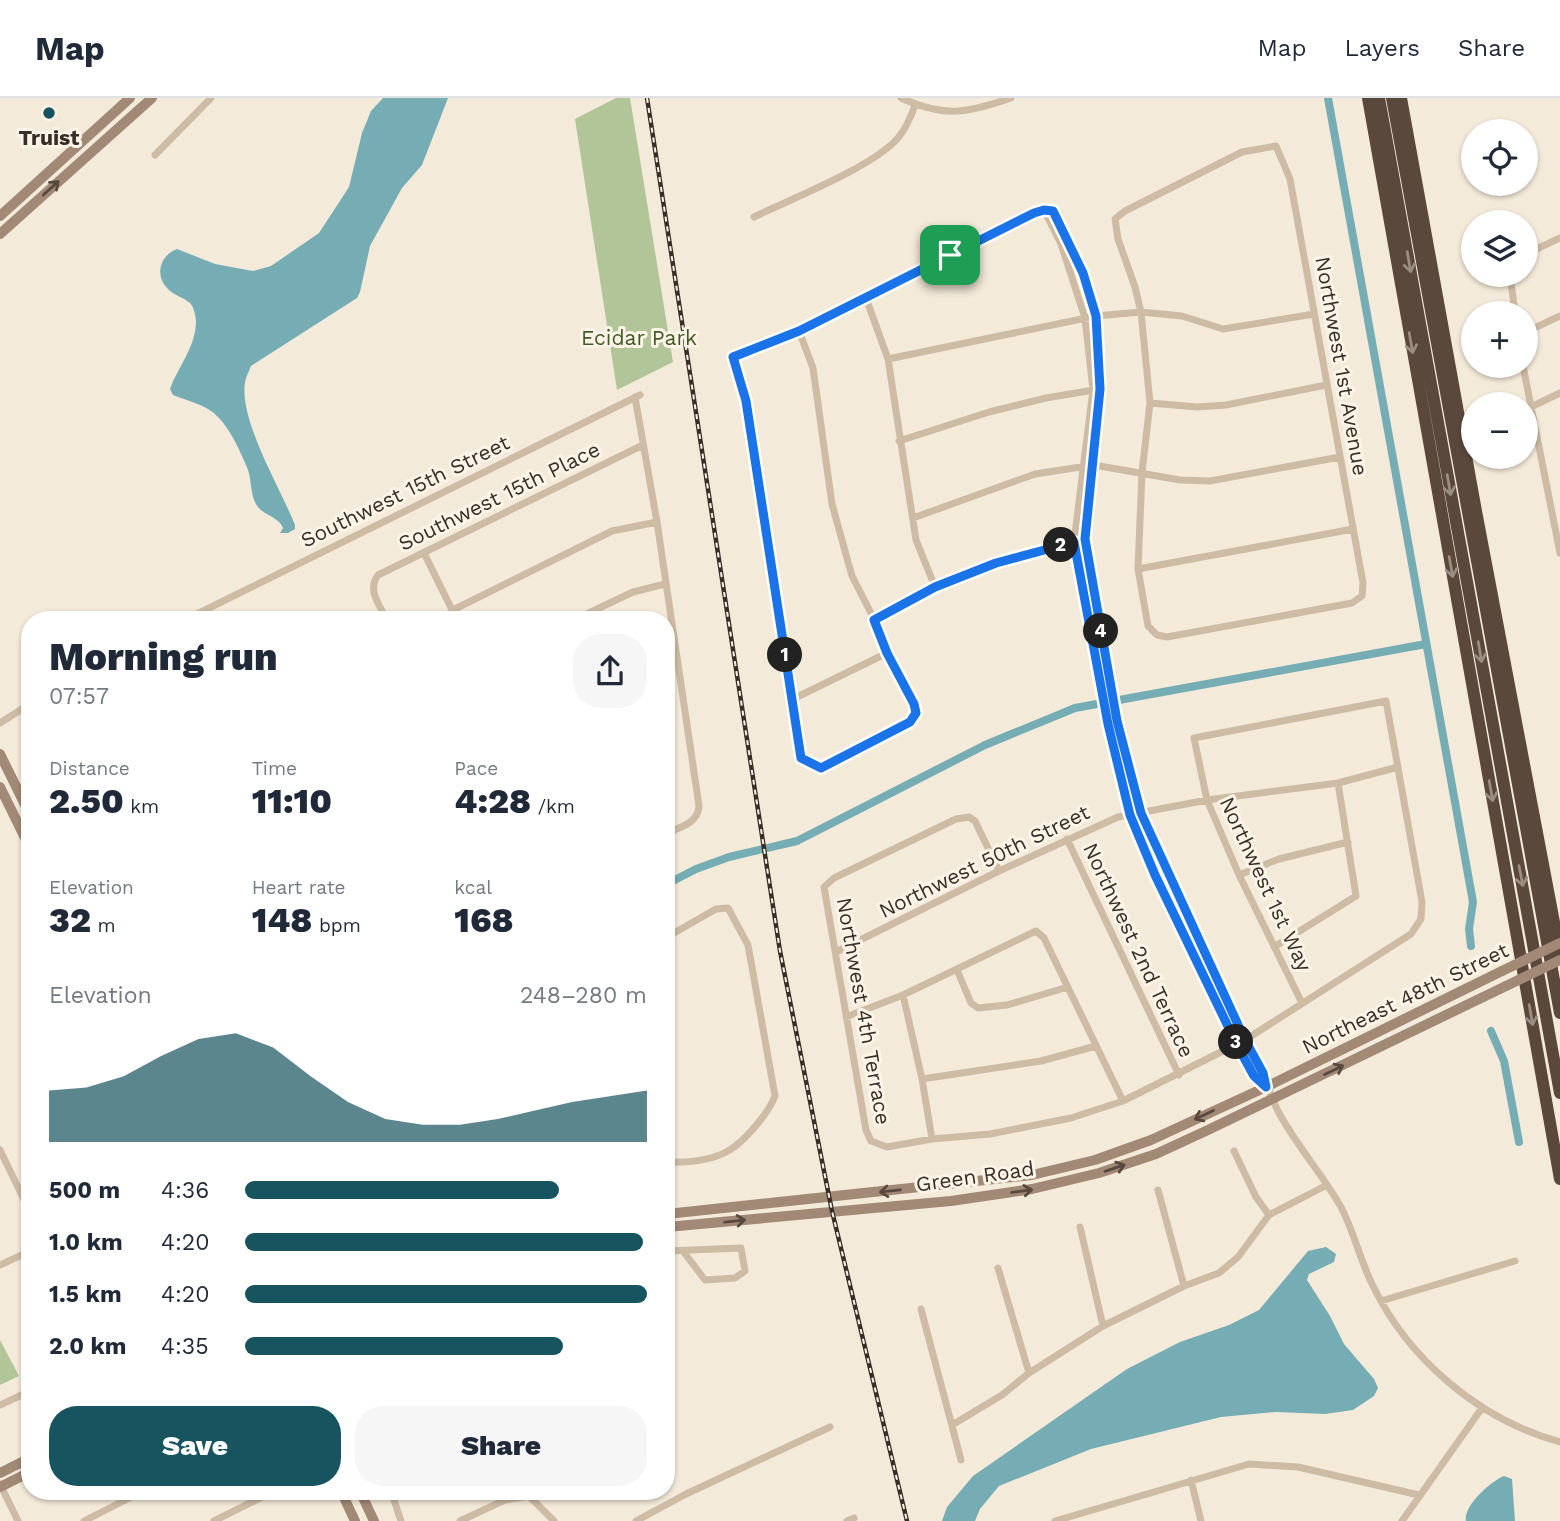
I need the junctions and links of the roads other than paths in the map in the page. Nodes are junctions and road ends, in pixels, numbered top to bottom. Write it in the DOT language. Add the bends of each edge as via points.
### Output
graph roads {
  1 [pos="130,98"];
  2 [pos="152,98"];
  3 [pos="211,98"];
  4 [pos="901,98"];
  5 [pos="1011,98"];
  6 [pos="1368,98"];
  7 [pos="1379,98"];
  8 [pos="1392,98"];
  9 [pos="1401,98"];
  10 [pos="915,105"];
  11 [pos="155,155"];
  12 [pos="1044,210"];
  13 [pos="0,216"];
  14 [pos="754,217"];
  15 [pos="0,234"];
  16 [pos="1560,238"];
  17 [pos="1538,248"];
  18 [pos="866,298"];
  19 [pos="1141,312"];
  20 [pos="1314,314"];
  21 [pos="1096,316"];
  22 [pos="1560,316"];
  23 [pos="1085,318"];
  24 [pos="1538,326"];
  25 [pos="799,331"];
  26 [pos="888,359"];
  27 [pos="1326,385"];
  28 [pos="1097,390"];
  29 [pos="1560,393"];
  30 [pos="1150,403"];
  31 [pos="1538,404"];
  32 [pos="899,441"];
  33 [pos="1538,442"];
  34 [pos="643,445"];
  35 [pos="1340,457"];
  36 [pos="1094,465"];
  37 [pos="1082,467"];
  38 [pos="1142,472"];
  39 [pos="913,518"];
  40 [pos="657,522"];
  41 [pos="1353,528"];
  42 [pos="1085,539"];
  43 [pos="1074,542"];
  44 [pos="424,553"];
  45 [pos="1560,553"];
  46 [pos="1138,569"];
  47 [pos="664,584"];
  48 [pos="935,587"];
  49 [pos="453,610"];
  50 [pos="202,611"];
  51 [pos="383,611"];
  52 [pos="593,611"];
  53 [pos="667,611"];
  54 [pos="874,620"];
  55 [pos="887,653"];
  56 [pos="675,668"];
  57 [pos="791,700"];
  58 [pos="21,710"];
  59 [pos="0,723"];
  60 [pos="0,754"];
  61 [pos="1398,768"];
  62 [pos="1338,783"];
  63 [pos="0,787"];
  64 [pos="21,797"];
  65 [pos="1207,800"];
  66 [pos="1141,813"];
  67 [pos="1130,815"];
  68 [pos="675,829"];
  69 [pos="21,830"];
  70 [pos="1067,839"];
  71 [pos="1348,842"];
  72 [pos="999,871"];
  73 [pos="1239,875"];
  74 [pos="675,932"];
  75 [pos="1560,943"];
  76 [pos="1274,947"];
  77 [pos="836,952"];
  78 [pos="1560,954"];
  79 [pos="1560,960"];
  80 [pos="957,970"];
  81 [pos="1068,987"];
  82 [pos="903,995"];
  83 [pos="1302,1003"];
  84 [pos="1560,1013"];
  85 [pos="846,1017"];
  86 [pos="1245,1040"];
  87 [pos="1237,1045"];
  88 [pos="1096,1046"];
  89 [pos="1179,1075"];
  90 [pos="922,1079"];
  91 [pos="1266,1087"];
  92 [pos="1560,1093"];
  93 [pos="1272,1099"];
  94 [pos="1123,1101"];
  95 [pos="932,1139"];
  96 [pos="0,1150"];
  97 [pos="1234,1151"];
  98 [pos="675,1163"];
  99 [pos="1560,1179"];
  100 [pos="1327,1185"];
  101 [pos="1158,1190"];
  102 [pos="21,1193"];
  103 [pos="675,1213"];
  104 [pos="1269,1215"];
  105 [pos="675,1226"];
  106 [pos="1080,1227"];
  107 [pos="675,1251"];
  108 [pos="682,1251"];
  109 [pos="21,1255"];
  110 [pos="1514,1261"];
  111 [pos="0,1265"];
  112 [pos="998,1268"];
  113 [pos="1184,1286"];
  114 [pos="1381,1301"];
  115 [pos="921,1309"];
  116 [pos="1103,1326"];
  117 [pos="1029,1373"];
  118 [pos="21,1395"];
  119 [pos="0,1405"];
  120 [pos="1482,1408"];
  121 [pos="952,1424"];
  122 [pos="830,1427"];
  123 [pos="1560,1442"];
  124 [pos="961,1460"];
  125 [pos="21,1462"];
  126 [pos="0,1473"];
  127 [pos="21,1476"];
  128 [pos="1191,1480"];
  129 [pos="0,1486"];
  130 [pos="1419,1494"];
  131 [pos="126,1500"];
  132 [pos="256,1500"];
  133 [pos="345,1500"];
  134 [pos="364,1500"];
  135 [pos="393,1500"];
  136 [pos="505,1500"];
  137 [pos="535,1500"];
  138 [pos="675,1500"];
  139 [pos="675,1500"];
  140 [pos="18,1521"];
  141 [pos="84,1521"];
  142 [pos="214,1521"];
  143 [pos="355,1521"];
  144 [pos="374,1521"];
  145 [pos="401,1521"];
  146 [pos="460,1521"];
  147 [pos="554,1521"];
  148 [pos="636,1521"];
  149 [pos="1055,1521"];
  150 [pos="1201,1521"];
  151 [pos="1402,1521"];
  1 -- 13 [label="main road"];
  15 -- 2 [label="main road, one-way"];
  3 -- 11 [label="street"];
  4 -- 10 [label="street"];
  5 -- 10 [label="street" via="950,113"];
  6 -- 99 [label="highway, one-way"];
  7 -- 92 [label="highway, one-way"];
  8 -- 84 [label="highway"];
  9 -- 78 [label="highway"];
  10 -- 14 [label="street" via="889,146 860,166"];
  12 -- 18 [label="street"];
  12 -- 21 [label="street" via="1053,211 1083,273"];
  12 -- 23 [label="street" via="1061,244"];
  16 -- 17 [label="street"];
  18 -- 25 [label="street"];
  18 -- 26 [label="street"];
  19 -- 20 [label="street" via="1182,316 1223,329"];
  19 -- 20 [label="street, Northwest 1st Avenue" via="1115,219 1242,152 1276,146 1290,179"];
  19 -- 21 [label="street"];
  19 -- 30 [label="street"];
  20 -- 27 [label="street, Northwest 1st Avenue"];
  21 -- 23 [label="street"];
  21 -- 28 [label="street"];
  22 -- 24 [label="street"];
  23 -- 26 [label="street"];
  23 -- 28 [label="street"];
  25 -- 54 [label="street" via="813,368 832,504 852,576"];
  25 -- 57 [label="street" via="733,357 746,401"];
  26 -- 32 [label="street"];
  27 -- 30 [label="street" via="1226,405"];
  27 -- 35 [label="street, Northwest 1st Avenue"];
  28 -- 32 [label="street" via="1000,409"];
  28 -- 36 [label="street"];
  28 -- 37 [label="street"];
  29 -- 31 [label="street"];
  30 -- 38 [label="street"];
  32 -- 39 [label="street"];
  33 -- 45 [label="street"];
  34 -- 40 [label="street"];
  34 -- 44 [label="street, Southwest 15th Place"];
  34 -- 50 [label="street, Southwest 15th Street" via="637,396"];
  35 -- 38 [label="street" via="1210,481"];
  35 -- 41 [label="street, Northwest 1st Avenue"];
  36 -- 37 [label="street"];
  36 -- 38 [label="street"];
  36 -- 42 [label="street"];
  37 -- 39 [label="street" via="1035,474"];
  37 -- 43 [label="street"];
  38 -- 46 [label="street"];
  39 -- 48 [label="street" via="916,540"];
  40 -- 47 [label="street"];
  40 -- 49 [label="street" via="612,531"];
  41 -- 46 [label="street"];
  41 -- 46 [label="street, Northwest 1st Avenue" via="1363,583 1362,596 1352,603 1167,637 1148,626"];
  42 -- 43 [label="street"];
  42 -- 66 [label="street" via="1116,715"];
  43 -- 48 [label="street" via="996,563"];
  43 -- 67 [label="street"];
  44 -- 49 [label="street"];
  44 -- 51 [label="street, Southwest 15th Place" via="378,575 373,582"];
  47 -- 52 [label="street" via="633,592"];
  47 -- 53 [label="street"];
  48 -- 54 [label="street"];
  54 -- 55 [label="street"];
  55 -- 57 [label="street"];
  55 -- 57 [label="street" via="916,713 910,722 821,768 801,758"];
  56 -- 68 [label="street" via="699,806 694,821"];
  58 -- 59 [label="street"];
  60 -- 64 [label="main road"];
  61 -- 62 [label="street, Northwest 50th Street"];
  61 -- 65 [label="street, Northwest 1st Way" via="1386,701 1194,738"];
  61 -- 83 [label="street" via="1422,902 1421,919 1412,934"];
  62 -- 65 [label="street, Northwest 50th Street"];
  62 -- 71 [label="street"];
  63 -- 69 [label="main road"];
  65 -- 66 [label="street, Northwest 50th Street"];
  65 -- 73 [label="street, Northwest 1st Way"];
  66 -- 67 [label="street, Northwest 50th Street"];
  66 -- 86 [label="street"];
  67 -- 70 [label="street, Northwest 50th Street"];
  67 -- 87 [label="street"];
  70 -- 72 [label="street, Northwest 50th Street"];
  70 -- 89 [label="street, Northwest 2nd Terrace"];
  71 -- 73 [label="street" via="1279,859"];
  71 -- 76 [label="street" via="1356,895"];
  72 -- 77 [label="street, Northwest 50th Street"];
  72 -- 77 [label="street, Northwest 4th Terrace" via="969,817 956,819 834,878 824,887"];
  73 -- 76 [label="street, Northwest 1st Way"];
  74 -- 98 [label="street" via="716,909 728,908 748,945 775,1096 759,1122 727,1152"];
  75 -- 91 [label="main road, Northeast 48th Street, bridge"];
  76 -- 83 [label="street, Northwest 1st Way"];
  77 -- 85 [label="street, Northwest 4th Terrace"];
  93 -- 79 [label="main road, Northeast 48th Street, one-way, bridge"];
  80 -- 81 [label="street" via="971,1003 978,1008 1007,1005"];
  80 -- 81 [label="street" via="1036,931"];
  80 -- 82 [label="street"];
  81 -- 88 [label="street"];
  82 -- 85 [label="street"];
  82 -- 90 [label="street"];
  83 -- 86 [label="street"];
  85 -- 95 [label="street, Northwest 4th Terrace" via="871,1141 887,1147"];
  86 -- 87 [label="street"];
  86 -- 91 [label="street"];
  87 -- 89 [label="street"];
  87 -- 91 [label="street" via="1254,1076"];
  88 -- 90 [label="street" via="1041,1061"];
  88 -- 94 [label="street"];
  89 -- 94 [label="street"];
  90 -- 95 [label="street"];
  91 -- 93 [label="street"];
  91 -- 103 [label="main road, Green Road, one-way" via="1151,1140 1032,1175"];
  93 -- 100 [label="street"];
  105 -- 93 [label="main road, Green Road, one-way" via="1032,1189 1156,1154"];
  94 -- 95 [label="street" via="1004,1132"];
  96 -- 102 [label="street"];
  97 -- 104 [label="street"];
  100 -- 104 [label="street"];
  100 -- 114 [label="street" via="1352,1230"];
  101 -- 113 [label="street"];
  104 -- 113 [label="street" via="1238,1257 1219,1273"];
  106 -- 116 [label="street"];
  107 -- 108 [label="street"];
  108 -- 108 [label="street" via="705,1280 735,1278 745,1271 741,1248"];
  109 -- 111 [label="street"];
  110 -- 114 [label="street"];
  112 -- 117 [label="street"];
  113 -- 116 [label="street"];
  114 -- 120 [label="street" via="1409,1345"];
  115 -- 121 [label="street"];
  116 -- 117 [label="street"];
  117 -- 121 [label="street"];
  118 -- 119 [label="street"];
  120 -- 123 [label="street"];
  120 -- 130 [label="street"];
  121 -- 124 [label="street"];
  122 -- 138 [label="street"];
  125 -- 126 [label="main road"];
  127 -- 129 [label="main road"];
  128 -- 130 [label="street" via="1250,1464 1276,1464"];
  128 -- 149 [label="street"];
  128 -- 150 [label="street"];
  129 -- 140 [label="street"];
  130 -- 151 [label="street"];
  131 -- 141 [label="street"];
  132 -- 142 [label="street"];
  133 -- 143 [label="main road"];
  134 -- 144 [label="main road"];
  135 -- 145 [label="street"];
  136 -- 146 [label="street"];
  137 -- 147 [label="street"];
  139 -- 148 [label="street"];
}
